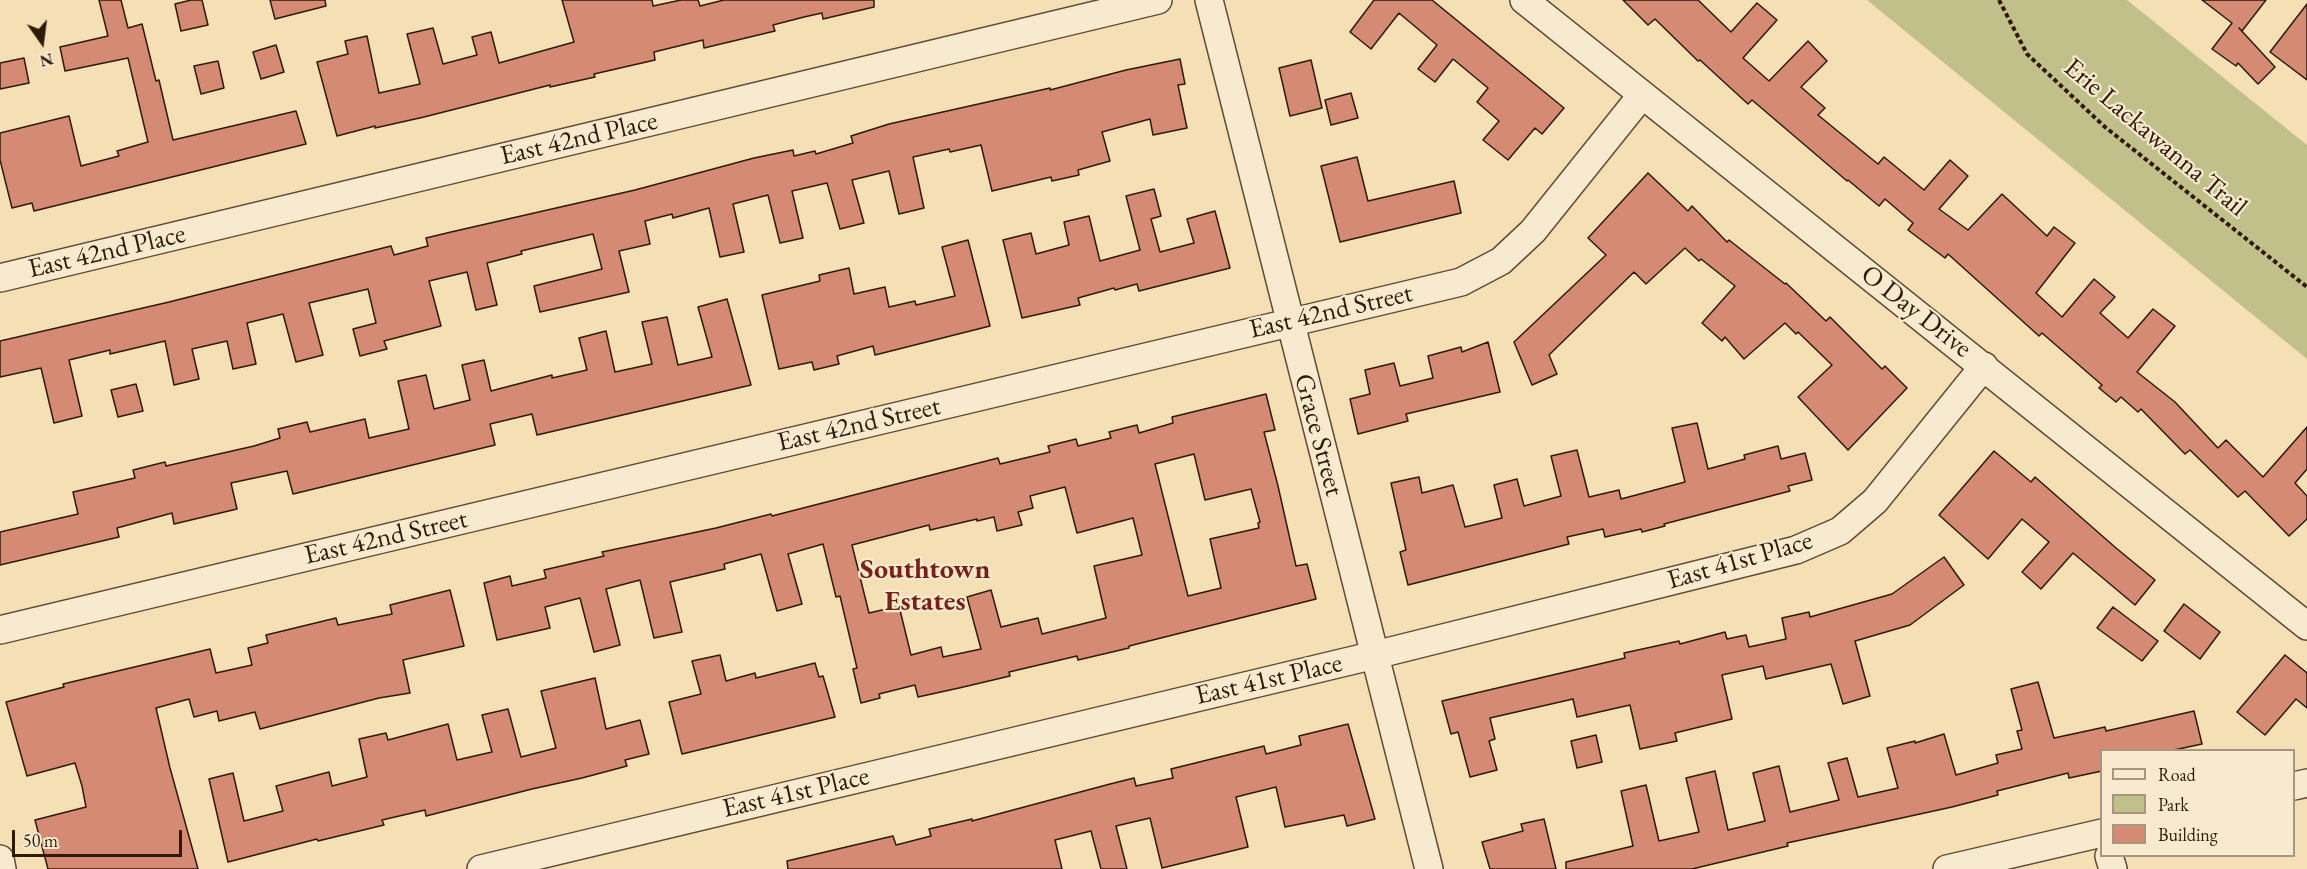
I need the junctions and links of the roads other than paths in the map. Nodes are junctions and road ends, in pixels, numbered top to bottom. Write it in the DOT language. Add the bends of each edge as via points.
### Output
graph roads {
  1 [pos="1158,0"];
  2 [pos="1209,0"];
  3 [pos="1524,0"];
  4 [pos="1642,95"];
  5 [pos="0,278"];
  6 [pos="1289,322"];
  7 [pos="1984,366"];
  8 [pos="2307,626"];
  9 [pos="0,630"];
  10 [pos="1375,655"];
  11 [pos="2100,833"];
  12 [pos="0,860"];
  13 [pos="2,869"];
  14 [pos="480,869"];
  15 [pos="1430,869"];
  16 [pos="1947,869"];
  1 -- 5 [label="street, East 42nd Place"];
  2 -- 6 [label="street, Grace Street"];
  3 -- 4 [label="street, O Day Drive"];
  4 -- 6 [label="street, East 42nd Street" via="1533,231 1501,261 1461,282"];
  4 -- 7 [label="street, O Day Drive"];
  6 -- 9 [label="street, East 42nd Street"];
  6 -- 10 [label="street, Grace Street"];
  7 -- 8 [label="street, O Day Drive"];
  7 -- 10 [label="street, East 41st Place" via="1875,501 1840,531 1796,550"];
  10 -- 14 [label="street, East 41st Place"];
  10 -- 15 [label="street, Grace Street"];
  11 -- 16 [label="street"];
  12 -- 13 [label="street"];
}
